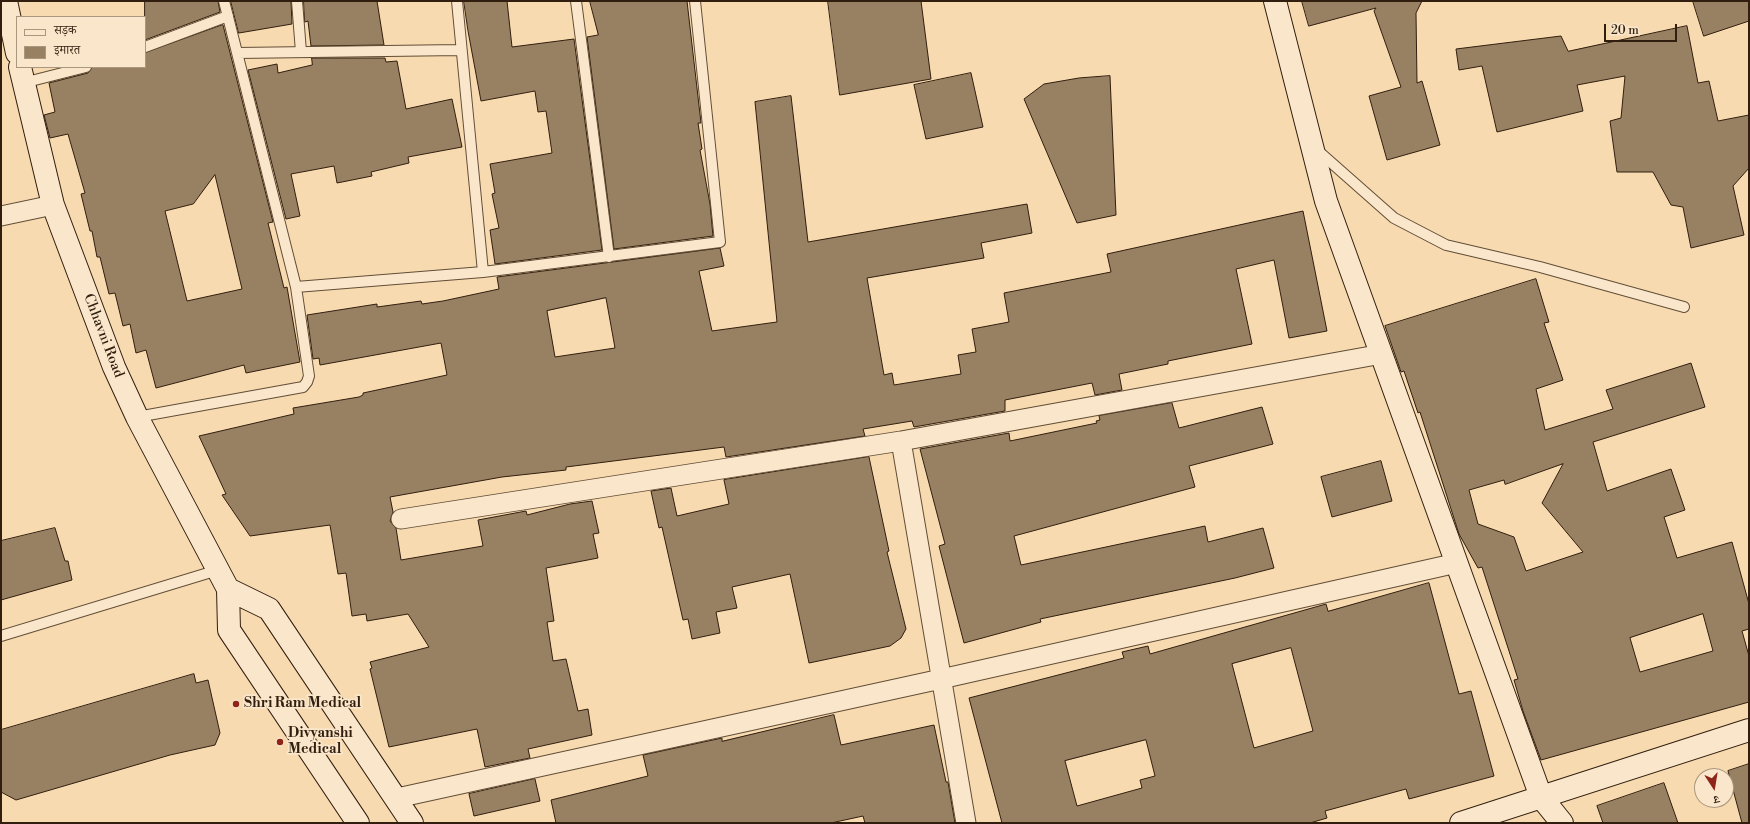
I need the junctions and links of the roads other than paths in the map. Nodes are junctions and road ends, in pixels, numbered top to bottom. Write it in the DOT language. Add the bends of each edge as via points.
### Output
graph roads {
  1 [pos="6,1"];
  2 [pos="224,1"];
  3 [pos="297,1"];
  4 [pos="457,1"];
  5 [pos="576,1"];
  6 [pos="695,1"];
  7 [pos="1275,1"];
  8 [pos="228,16"];
  9 [pos="146,46"];
  10 [pos="16,48"];
  11 [pos="460,50"];
  12 [pos="301,52"];
  13 [pos="237,54"];
  14 [pos="78,68"];
  15 [pos="22,75"];
  16 [pos="1312,146"];
  17 [pos="53,205"];
  18 [pos="1,216"];
  19 [pos="609,257"];
  20 [pos="483,272"];
  21 [pos="296,287"];
  22 [pos="1684,307"];
  23 [pos="1382,354"];
  24 [pos="137,417"];
  25 [pos="902,441"];
  26 [pos="401,518"];
  27 [pos="1457,563"];
  28 [pos="218,570"];
  29 [pos="228,589"];
  30 [pos="1,636"];
  31 [pos="941,679"];
  32 [pos="1749,730"];
  33 [pos="1541,797"];
  34 [pos="397,798"];
  35 [pos="358,823"];
  36 [pos="412,823"];
  37 [pos="966,823"];
  38 [pos="1461,823"];
  39 [pos="1562,823"];
  1 -- 10 [label="main road"];
  2 -- 8 [label="lane"];
  3 -- 12 [label="lane"];
  4 -- 11 [label="lane"];
  5 -- 19 [label="lane"];
  6 -- 19 [label="lane" via="720,242"];
  7 -- 16 [label="main road"];
  8 -- 9 [label="lane"];
  8 -- 13 [label="lane"];
  11 -- 12 [label="lane"];
  11 -- 20 [label="lane"];
  12 -- 13 [label="lane"];
  13 -- 21 [label="lane"];
  14 -- 15 [label="lane"];
  15 -- 17 [label="main road, Chhavni Road"];
  16 -- 22 [label="lane" via="1394,218 1446,245 1540,267"];
  16 -- 23 [label="main road" via="1326,201"];
  17 -- 18 [label="street"];
  17 -- 24 [label="main road, Chhavni Road" via="114,367"];
  19 -- 20 [label="lane"];
  20 -- 21 [label="lane"];
  21 -- 24 [label="lane" via="310,376 303,387"];
  23 -- 25 [label="street"];
  23 -- 27 [label="main road"];
  24 -- 28 [label="main road, Chhavni Road"];
  25 -- 26 [label="street"];
  25 -- 31 [label="street"];
  27 -- 31 [label="street"];
  27 -- 33 [label="main road"];
  28 -- 29 [label="main road, Chhavni Road"];
  28 -- 30 [label="lane"];
  29 -- 34 [label="main road" via="269,609"];
  29 -- 35 [label="main road" via="229,630"];
  31 -- 34 [label="street"];
  31 -- 37 [label="street"];
  32 -- 33 [label="main road"];
  33 -- 38 [label="main road"];
  33 -- 39 [label="main road"];
  34 -- 36 [label="main road"];
}
